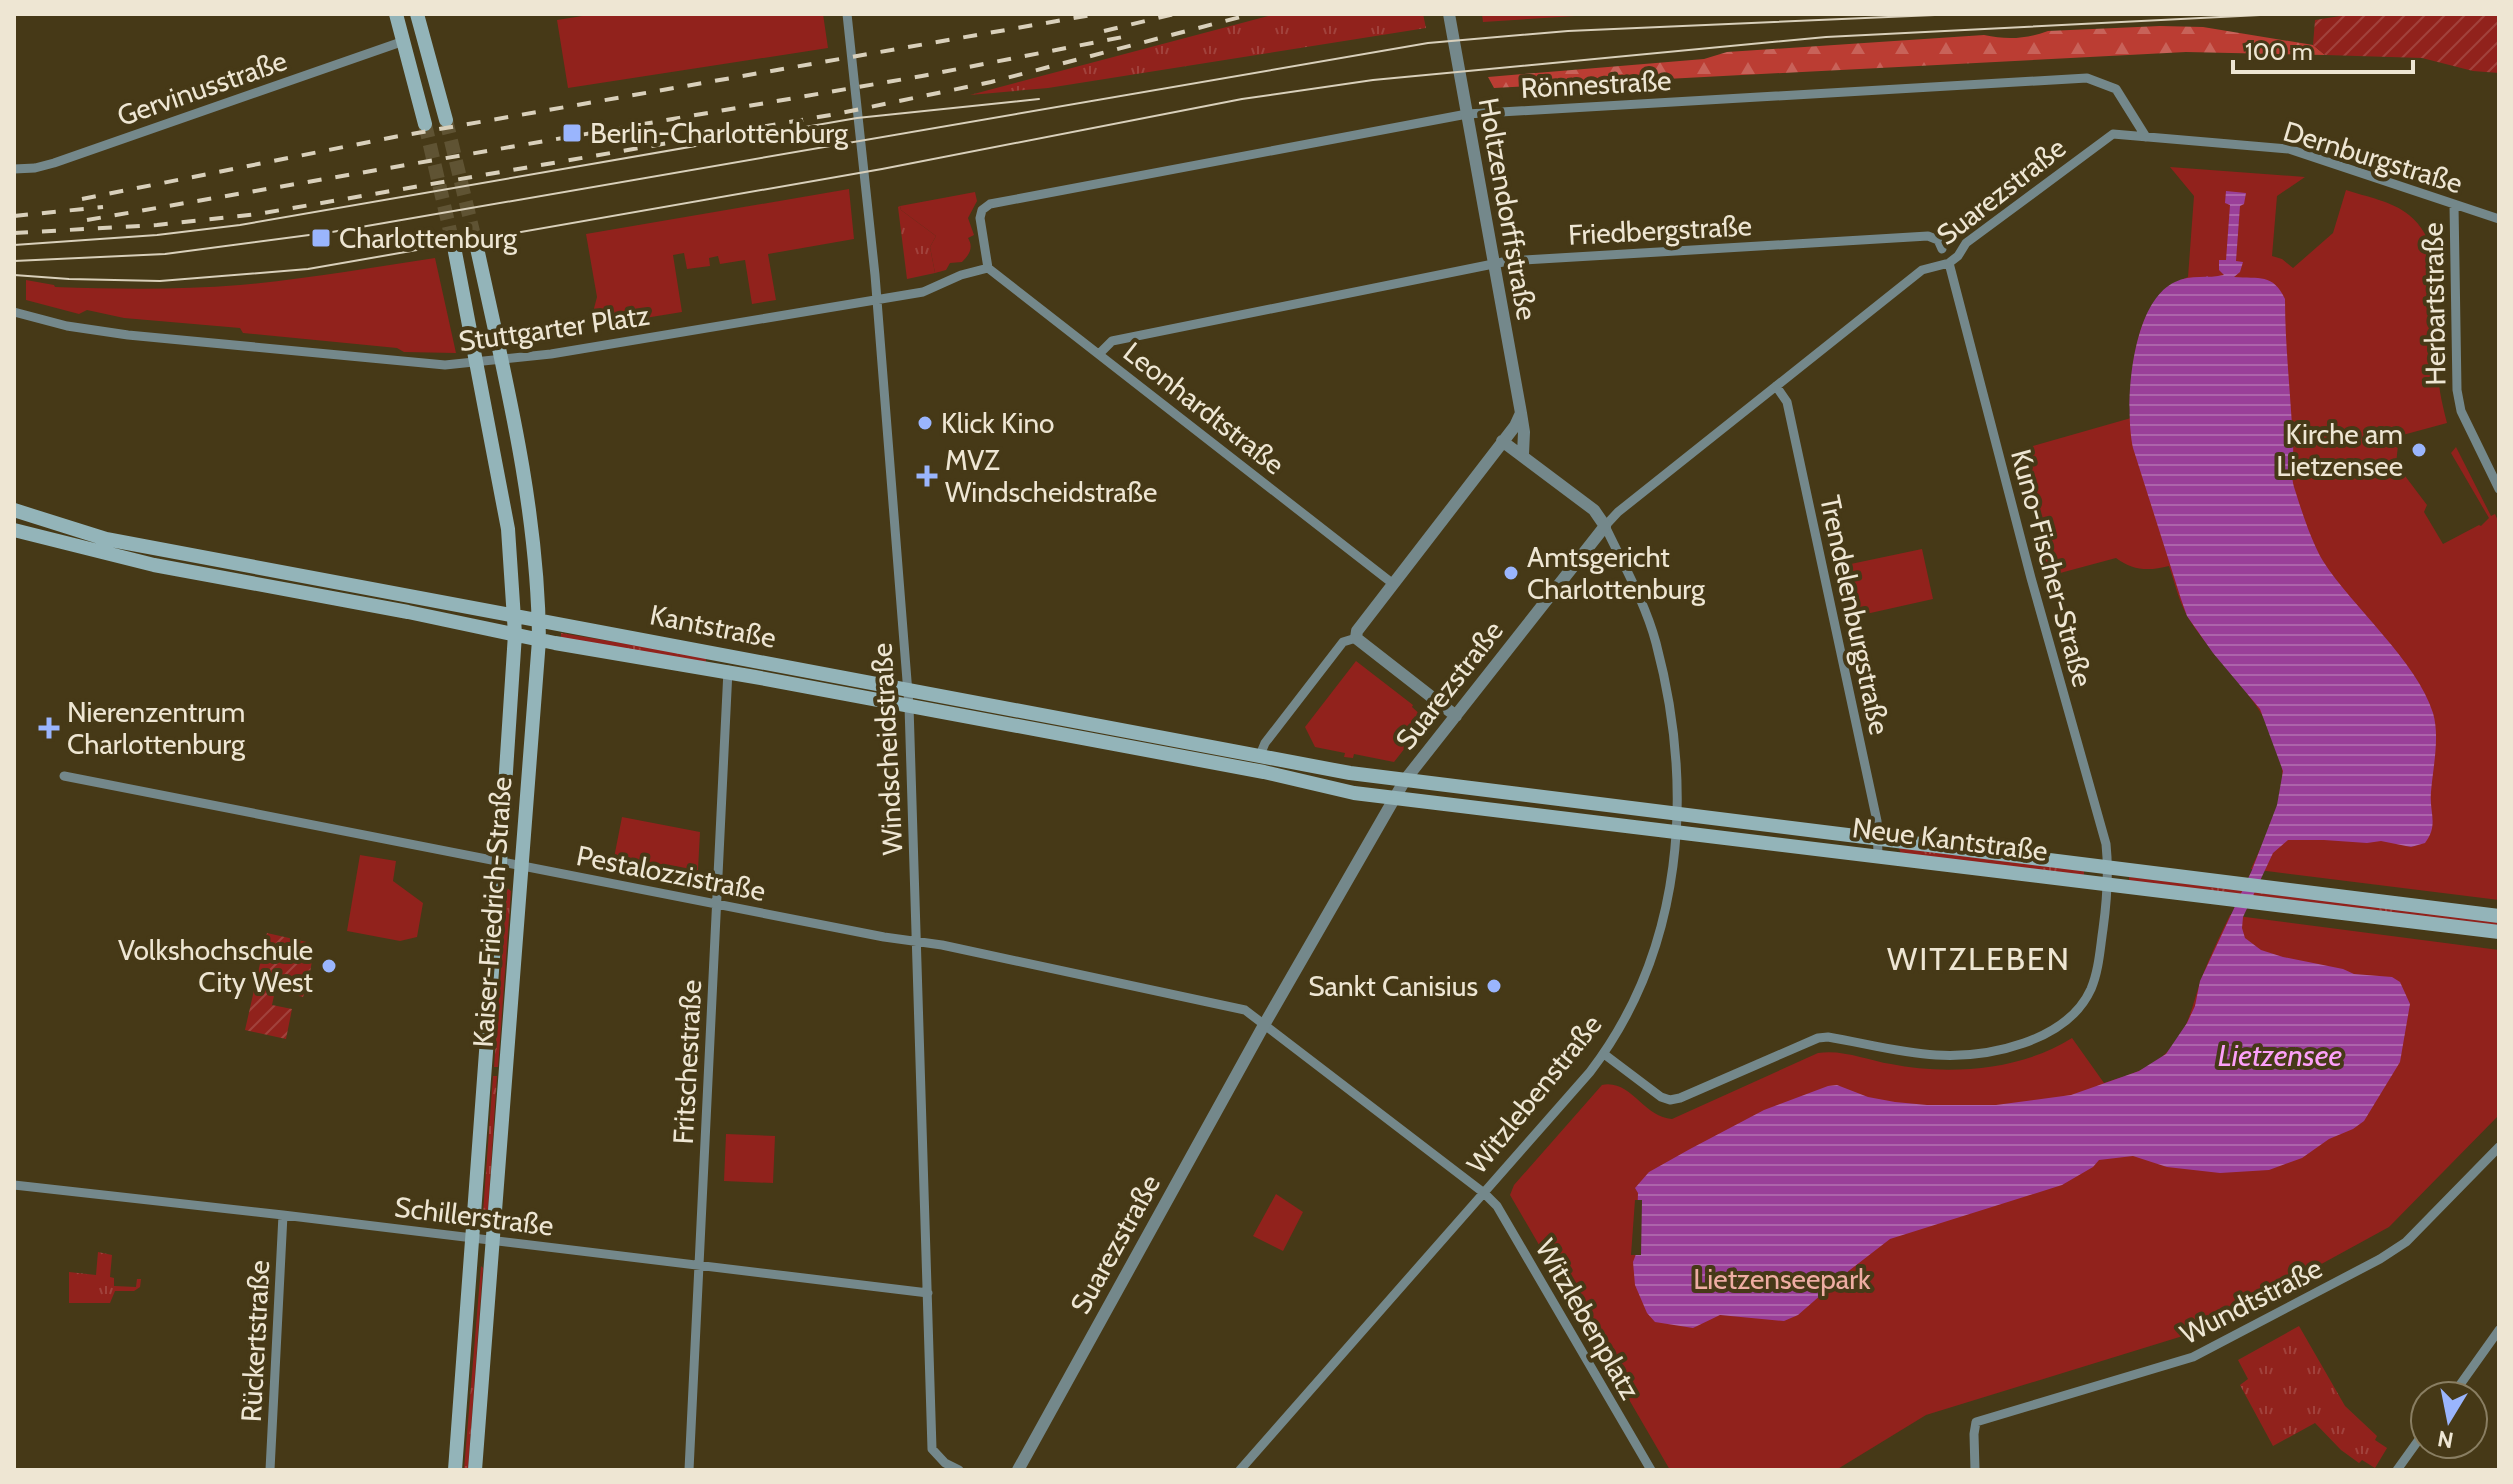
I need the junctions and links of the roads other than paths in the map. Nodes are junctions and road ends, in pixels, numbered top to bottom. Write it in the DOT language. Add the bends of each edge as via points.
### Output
graph roads {
  1 [pos="396,14"];
  2 [pos="417,14"];
  3 [pos="847,14"];
  4 [pos="1449,14"];
  5 [pos="404,41"];
  6 [pos="1467,114"];
  7 [pos="446,120"];
  8 [pos="425,124"];
  9 [pos="2142,136"];
  10 [pos="14,169"];
  11 [pos="2454,205"];
  12 [pos="2499,219"];
  13 [pos="477,248"];
  14 [pos="1942,249"];
  15 [pos="455,252"];
  16 [pos="1949,263"];
  17 [pos="1493,265"];
  18 [pos="988,268"];
  19 [pos="877,300"];
  20 [pos="14,312"];
  21 [pos="1099,354"];
  22 [pos="501,360"];
  23 [pos="478,363"];
  24 [pos="1776,386"];
  25 [pos="1521,413"];
  26 [pos="1502,441"];
  27 [pos="1523,454"];
  28 [pos="2499,489"];
  29 [pos="14,510"];
  30 [pos="1605,526"];
  31 [pos="14,530"];
  32 [pos="1392,583"];
  33 [pos="514,614"];
  34 [pos="539,619"];
  35 [pos="515,634"];
  36 [pos="1356,634"];
  37 [pos="539,640"];
  38 [pos="731,656"];
  39 [pos="728,673"];
  40 [pos="907,688"];
  41 [pos="909,706"];
  42 [pos="1456,716"];
  43 [pos="1260,755"];
  44 [pos="64,776"];
  45 [pos="1405,780"];
  46 [pos="1394,799"];
  47 [pos="1679,814"];
  48 [pos="1678,832"];
  49 [pos="1878,839"];
  50 [pos="1878,856"];
  51 [pos="500,863"];
  52 [pos="522,866"];
  53 [pos="2107,868"];
  54 [pos="2109,885"];
  55 [pos="717,903"];
  56 [pos="2499,916"];
  57 [pos="2499,932"];
  58 [pos="917,942"];
  59 [pos="1264,1025"];
  60 [pos="1604,1054"];
  61 [pos="2499,1147"];
  62 [pos="14,1185"];
  63 [pos="1484,1193"];
  64 [pos="283,1215"];
  65 [pos="473,1238"];
  66 [pos="493,1240"];
  67 [pos="700,1267"];
  68 [pos="928,1293"];
  69 [pos="2499,1330"];
  70 [pos="2463,1380"];
  71 [pos="2409,1453"];
  72 [pos="270,1470"];
  73 [pos="455,1470"];
  74 [pos="475,1470"];
  75 [pos="689,1470"];
  76 [pos="959,1470"];
  77 [pos="1018,1470"];
  78 [pos="1240,1470"];
  79 [pos="1651,1470"];
  80 [pos="1975,1470"];
  81 [pos="2397,1470"];
  1 -- 5 [label="main road"];
  2 -- 7 [label="main road"];
  3 -- 19 [label="street, Windscheidstraße"];
  4 -- 6 [label="street, Holtzendorffstraße"];
  5 -- 8 [label="main road"];
  5 -- 10 [label="street, Gervinusstraße" via="54,163"];
  6 -- 9 [label="street, Rönnestraße" via="2087,78 2116,89"];
  6 -- 17 [label="street, Holtzendorffstraße"];
  6 -- 18 [label="street, Rönnestraße" via="1005,199 982,210 980,218"];
  9 -- 11 [label="street, Dernburgstraße" via="2289,149"];
  9 -- 16 [label="street, Suarezstraße" via="2113,134 1962,246"];
  11 -- 12 [label="street, Dernburgstraße"];
  11 -- 28 [label="street, Herbartstraße" via="2457,390 2461,411"];
  13 -- 22 [label="main road, Kaiser-Friedrich-Straße"];
  14 -- 17 [label="street, Friedbergstraße" via="1928,236"];
  15 -- 23 [label="main road, Kaiser-Friedrich-Straße"];
  16 -- 24 [label="street, Suarezstraße" via="1922,270"];
  16 -- 53 [label="street, Kuno-Fischer-Straße" via="2106,844"];
  17 -- 21 [label="street, Friedbergstraße" via="1112,341"];
  17 -- 25 [label="street, Holtzendorffstraße"];
  18 -- 19 [label="street, Stuttgarter Platz" via="923,292"];
  18 -- 21 [label="street, Leonhardtstraße"];
  19 -- 22 [label="street, Stuttgarter Platz"];
  19 -- 40 [label="street, Windscheidstraße"];
  20 -- 23 [label="street, Stuttgarter Platz" via="128,335 445,365"];
  21 -- 32 [label="street, Leonhardtstraße"];
  22 -- 23 [label="street, Stuttgarter Platz"];
  22 -- 34 [label="main road, Kaiser-Friedrich-Straße" via="529,507"];
  23 -- 33 [label="main road, Kaiser-Friedrich-Straße" via="508,529"];
  24 -- 30 [label="street, Suarezstraße"];
  24 -- 49 [label="street, Trendelenburgstraße" via="1787,402"];
  25 -- 26 [label="street"];
  25 -- 27 [label="street, Holtzendorffstraße"];
  26 -- 27 [label="street, Witzlebenstraße"];
  26 -- 32 [label="street"];
  27 -- 30 [label="street, Witzlebenstraße" via="1594,510"];
  29 -- 33 [label="main road, Kantstraße" via="106,539"];
  30 -- 42 [label="street, Suarezstraße"];
  30 -- 47 [label="street, Witzlebenstraße" via="1656,642 1671,717"];
  31 -- 35 [label="main road, Kantstraße" via="154,565"];
  32 -- 36 [label="street"];
  33 -- 34 [label="main road, Kantstraße"];
  33 -- 35 [label="main road, Kaiser-Friedrich-Straße"];
  34 -- 37 [label="main road, Kaiser-Friedrich-Straße"];
  34 -- 38 [label="main road, Kantstraße"];
  35 -- 37 [label="main road, Kantstraße"];
  35 -- 51 [label="main road, Kaiser-Friedrich-Straße"];
  36 -- 42 [label="street"];
  36 -- 43 [label="street" via="1343,642"];
  37 -- 39 [label="main road, Kantstraße"];
  37 -- 52 [label="main road, Kaiser-Friedrich-Straße"];
  38 -- 39 [label="street, Fritschestraße"];
  38 -- 40 [label="main road, Kantstraße"];
  39 -- 41 [label="main road, Kantstraße"];
  39 -- 55 [label="street, Fritschestraße"];
  40 -- 41 [label="street, Windscheidstraße"];
  40 -- 43 [label="main road, Kantstraße"];
  41 -- 46 [label="main road, Kantstraße"];
  41 -- 58 [label="street, Windscheidstraße"];
  42 -- 45 [label="street, Suarezstraße"];
  43 -- 45 [label="main road, Kantstraße"];
  44 -- 51 [label="street, Pestalozzistraße"];
  45 -- 46 [label="street, Suarezstraße"];
  45 -- 47 [label="main road, Neue Kantstraße"];
  46 -- 48 [label="main road, Neue Kantstraße"];
  46 -- 59 [label="street, Suarezstraße"];
  47 -- 48 [label="street, Witzlebenstraße"];
  47 -- 49 [label="main road, Neue Kantstraße"];
  48 -- 50 [label="main road, Neue Kantstraße"];
  48 -- 60 [label="street, Witzlebenstraße" via="1665,911 1643,982"];
  49 -- 50 [label="street, Trendelenburgstraße"];
  49 -- 53 [label="main road, Neue Kantstraße"];
  50 -- 54 [label="main road, Neue Kantstraße"];
  51 -- 52 [label="street, Pestalozzistraße"];
  51 -- 65 [label="main road, Kaiser-Friedrich-Straße"];
  52 -- 55 [label="street, Pestalozzistraße"];
  52 -- 66 [label="main road, Kaiser-Friedrich-Straße"];
  53 -- 54 [label="street, Kuno-Fischer-Straße"];
  53 -- 56 [label="main road, Neue Kantstraße"];
  54 -- 57 [label="main road, Neue Kantstraße"];
  54 -- 60 [label="street, Kuno-Fischer-Straße" via="2091,989 2069,1018 2027,1041 1951,1055 1818,1038 1670,1100"];
  55 -- 58 [label="street, Pestalozzistraße"];
  55 -- 67 [label="street, Fritschestraße"];
  58 -- 59 [label="street, Pestalozzistraße" via="1245,1010"];
  58 -- 68 [label="street, Windscheidstraße"];
  59 -- 63 [label="street, Witzlebenplatz"];
  59 -- 77 [label="street, Suarezstraße"];
  60 -- 63 [label="street, Witzlebenstraße"];
  61 -- 80 [label="street, Wundtstraße" via="2406,1242 2212,1349 1981,1420 1975,1426"];
  62 -- 64 [label="street, Schillerstraße"];
  63 -- 78 [label="street, Witzlebenstraße"];
  63 -- 79 [label="street, Witzlebenplatz" via="1497,1206"];
  64 -- 65 [label="street, Schillerstraße"];
  64 -- 72 [label="street, Rückertstraße"];
  65 -- 66 [label="street, Schillerstraße"];
  65 -- 73 [label="main road, Kaiser-Friedrich-Straße"];
  66 -- 67 [label="street, Schillerstraße"];
  66 -- 74 [label="main road, Kaiser-Friedrich-Straße"];
  67 -- 68 [label="street, Schillerstraße"];
  67 -- 75 [label="street, Fritschestraße"];
  68 -- 76 [label="street, Windscheidstraße" via="932,1449"];
  69 -- 70 [label="street"];
  71 -- 81 [label="street"];
}
